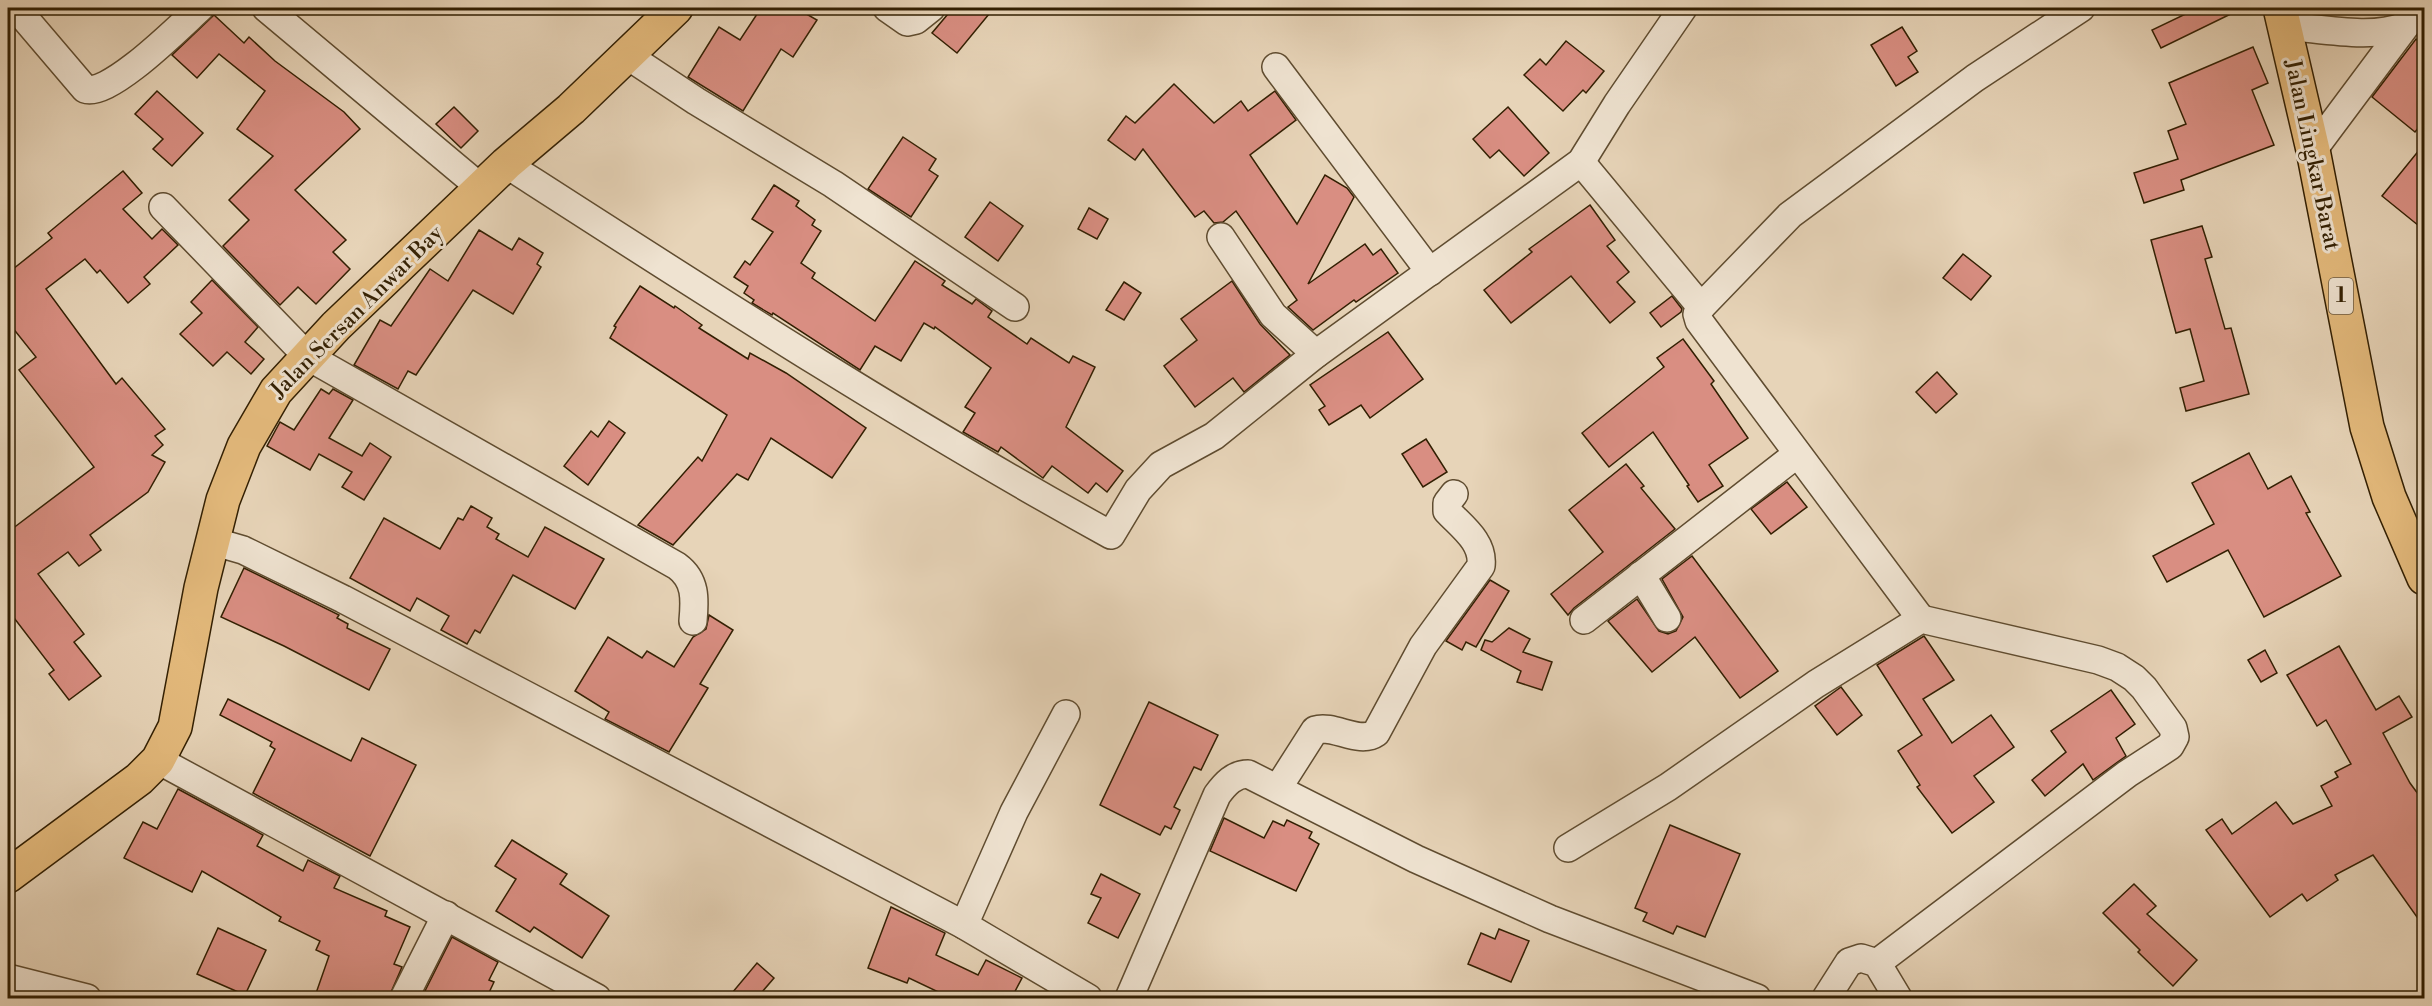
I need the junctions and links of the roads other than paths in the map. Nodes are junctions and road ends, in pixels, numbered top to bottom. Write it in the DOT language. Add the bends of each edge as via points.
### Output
graph roads {
  1 [pos="16,8"];
  2 [pos="200,8"];
  3 [pos="266,8"];
  4 [pos="676,8"];
  5 [pos="887,8"];
  6 [pos="931,8"];
  7 [pos="1683,8"];
  8 [pos="2081,8"];
  9 [pos="2282,17"];
  10 [pos="2411,17"];
  11 [pos="628,56"];
  12 [pos="1276,67"];
  13 [pos="2313,150"];
  14 [pos="1581,162"];
  15 [pos="506,164"];
  16 [pos="481,188"];
  17 [pos="164,207"];
  18 [pos="1221,237"];
  19 [pos="1430,272"];
  20 [pos="1015,307"];
  21 [pos="1701,307"];
  22 [pos="1316,354"];
  23 [pos="307,357"];
  24 [pos="1797,454"];
  25 [pos="1454,494"];
  26 [pos="212,541"];
  27 [pos="1641,575"];
  28 [pos="2424,578"];
  29 [pos="1667,618"];
  30 [pos="1921,619"];
  31 [pos="1584,620"];
  32 [pos="693,621"];
  33 [pos="1066,714"];
  34 [pos="158,759"];
  35 [pos="1278,788"];
  36 [pos="1568,848"];
  37 [pos="8,876"];
  38 [pos="446,915"];
  39 [pos="964,925"];
  40 [pos="1877,963"];
  41 [pos="8,978"];
  42 [pos="87,999"];
  43 [pos="404,999"];
  44 [pos="597,999"];
  45 [pos="1088,999"];
  46 [pos="1129,999"];
  47 [pos="1757,999"];
  48 [pos="1826,999"];
  49 [pos="1898,999"];
  1 -- 2 [label="street" via="85,89 95,91 145,57"];
  3 -- 16 [label="street"];
  4 -- 11 [label="main road, Jalan Sersan Anwar Bay"];
  5 -- 6 [label="street" via="907,22"];
  7 -- 14 [label="street"];
  8 -- 21 [label="street" via="1975,78 1790,215"];
  9 -- 10 [label="street" via="2368,32 2386,32"];
  9 -- 13 [label="main road, Jalan Lingkar Barat / 1"];
  10 -- 13 [label="street"];
  11 -- 15 [label="main road, Jalan Sersan Anwar Bay"];
  11 -- 20 [label="street" via="833,184"];
  12 -- 19 [label="street"];
  13 -- 28 [label="main road, Jalan Lingkar Barat / 1" via="2367,427 2389,497"];
  14 -- 19 [label="street"];
  14 -- 21 [label="street"];
  15 -- 16 [label="main road, Jalan Sersan Anwar Bay"];
  15 -- 22 [label="street" via="780,339 1002,475 1111,536 1133,497 1161,465 1214,436"];
  16 -- 23 [label="main road, Jalan Sersan Anwar Bay"];
  17 -- 23 [label="street"];
  18 -- 22 [label="street" via="1273,315"];
  19 -- 22 [label="street"];
  21 -- 24 [label="street" via="1697,318"];
  23 -- 26 [label="main road, Jalan Sersan Anwar Bay" via="276,391 244,447"];
  23 -- 32 [label="street" via="677,566 692,585"];
  24 -- 27 [label="street"];
  24 -- 30 [label="street"];
  25 -- 35 [label="street" via="1447,503 1447,511 1478,544 1481,566 1423,646 1376,733 1366,738 1326,728 1315,730"];
  26 -- 34 [label="main road, Jalan Sersan Anwar Bay" via="181,709 169,743"];
  26 -- 39 [label="street" via="243,550 343,599"];
  27 -- 29 [label="street"];
  27 -- 31 [label="street"];
  30 -- 36 [label="street" via="1816,684 1668,787"];
  30 -- 40 [label="street" via="2117,667 2144,688 2173,728 2175,737 2170,746 2127,774"];
  33 -- 39 [label="street" via="1014,812"];
  34 -- 37 [label="main road, Jalan Sersan Anwar Bay" via="113,799"];
  34 -- 38 [label="street"];
  35 -- 46 [label="street" via="1256,776 1242,774 1226,783 1217,795"];
  35 -- 47 [label="street" via="1416,859 1550,919"];
  38 -- 43 [label="street"];
  38 -- 44 [label="street"];
  39 -- 45 [label="street"];
  40 -- 48 [label="street" via="1861,958 1850,962"];
  40 -- 49 [label="street"];
  41 -- 42 [label="street"];
}
